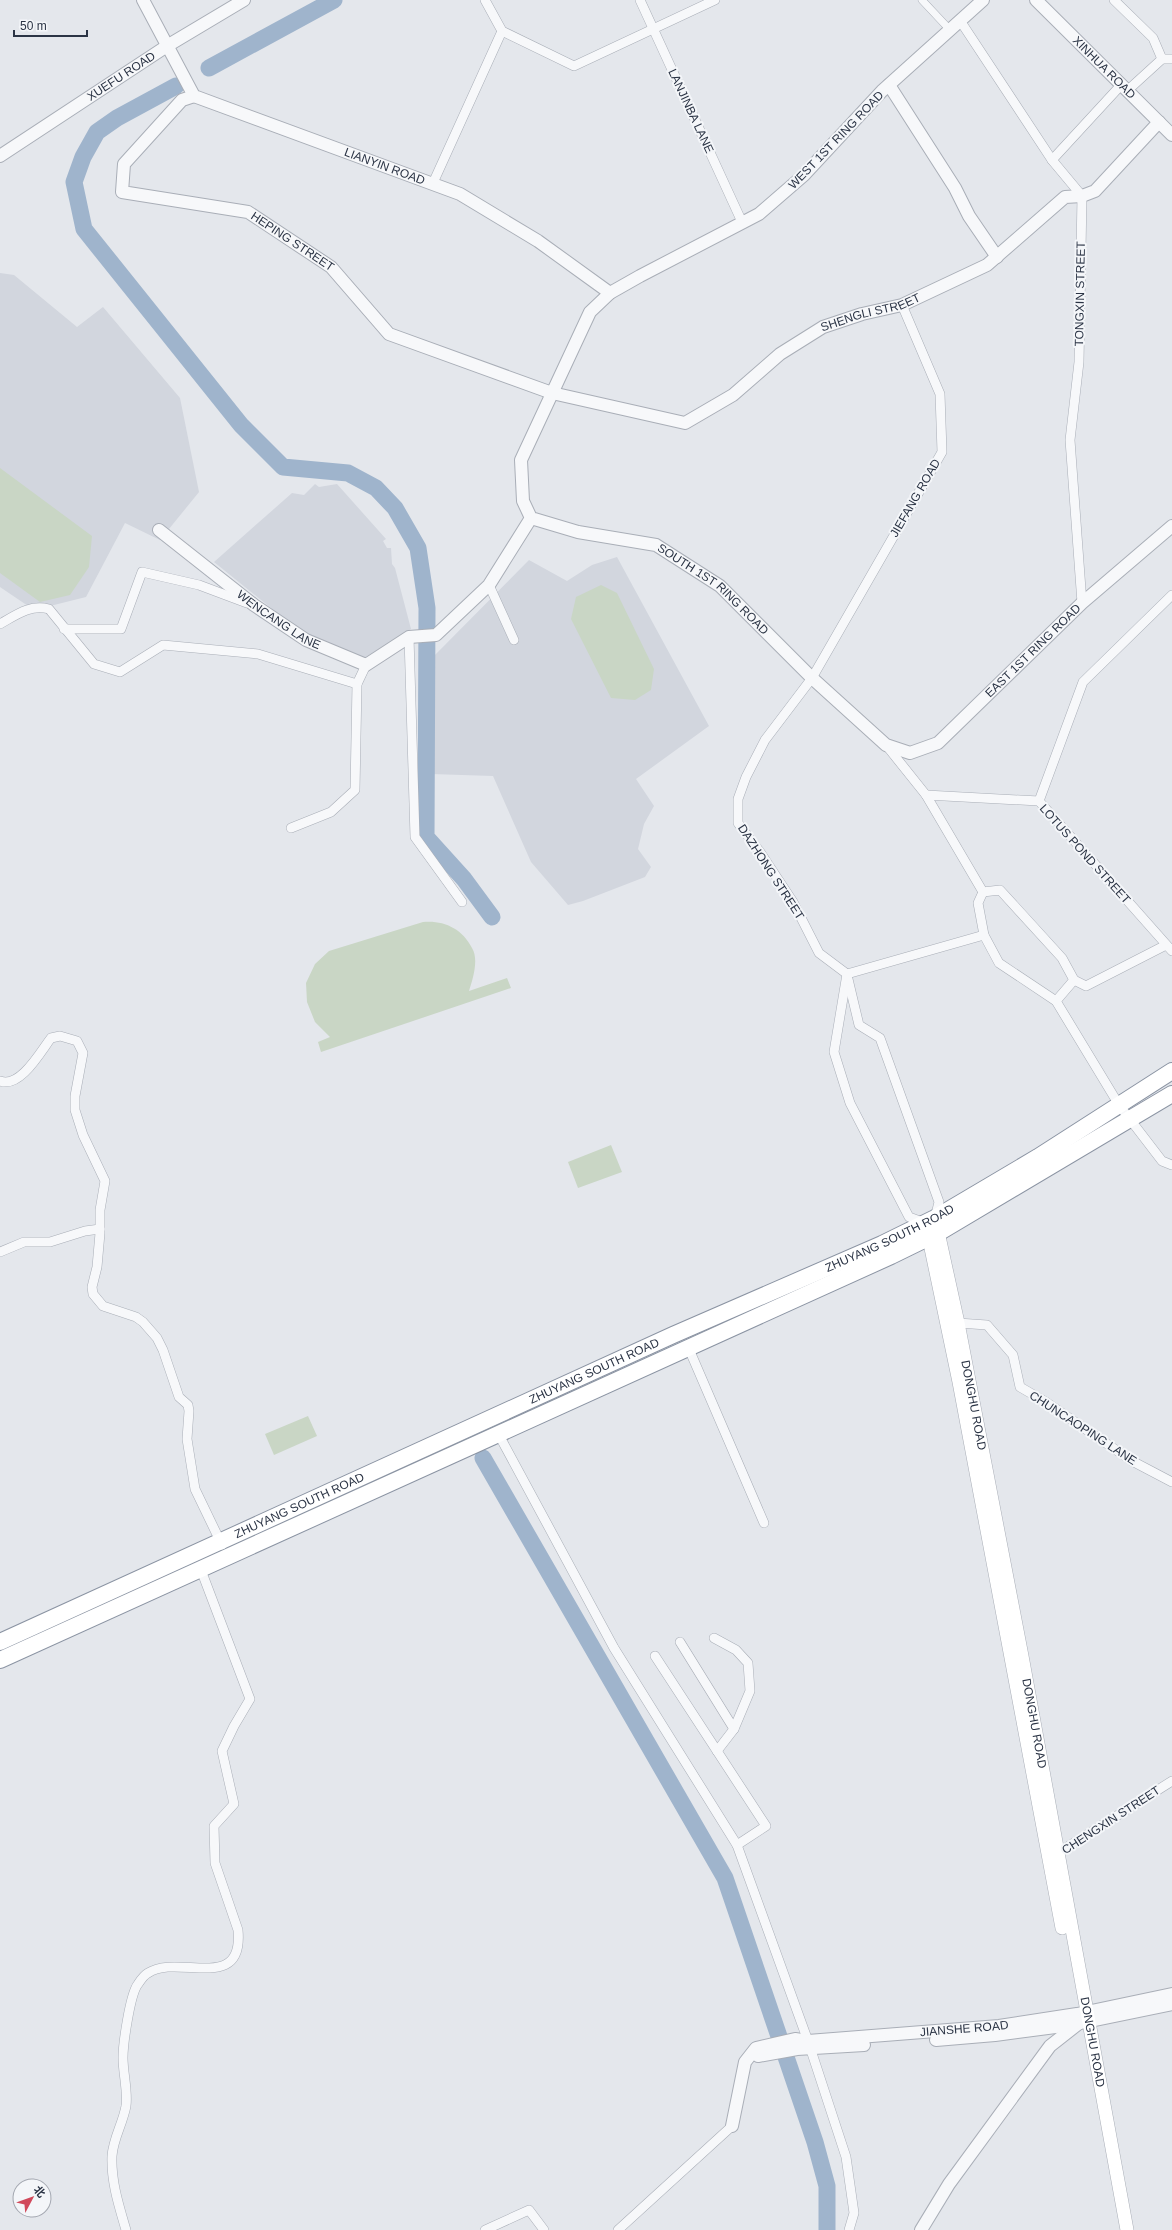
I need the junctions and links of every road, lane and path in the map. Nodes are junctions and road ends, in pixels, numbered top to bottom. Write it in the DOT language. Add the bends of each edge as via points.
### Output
graph roads {
  1 [pos="143,0"];
  2 [pos="244,0"];
  3 [pos="640,0"];
  4 [pos="715,0"];
  5 [pos="922,0"];
  6 [pos="983,0"];
  7 [pos="1114,0"];
  8 [pos="1041,1"];
  9 [pos="486,2"];
  10 [pos="961,22"];
  11 [pos="653,30"];
  12 [pos="502,31"];
  13 [pos="950,31"];
  14 [pos="167,46"];
  15 [pos="1162,59"];
  16 [pos="1172,59"];
  17 [pos="889,85"];
  18 [pos="1125,87"];
  19 [pos="194,96"];
  20 [pos="1159,122"];
  21 [pos="1172,135"];
  22 [pos="0,156"];
  23 [pos="1052,160"];
  24 [pos="433,183"];
  25 [pos="1082,196"];
  26 [pos="742,222"];
  27 [pos="997,257"];
  28 [pos="610,293"];
  29 [pos="902,305"];
  30 [pos="552,393"];
  31 [pos="531,518"];
  32 [pos="1172,526"];
  33 [pos="159,530"];
  34 [pos="490,585"];
  35 [pos="1172,595"];
  36 [pos="1082,603"];
  37 [pos="254,605"];
  38 [pos="0,624"];
  39 [pos="64,629"];
  40 [pos="410,637"];
  41 [pos="514,640"];
  42 [pos="366,665"];
  43 [pos="812,678"];
  44 [pos="357,684"];
  45 [pos="886,745"];
  46 [pos="926,795"];
  47 [pos="1039,801"];
  48 [pos="291,828"];
  49 [pos="983,892"];
  50 [pos="462,902"];
  51 [pos="984,935"];
  52 [pos="1169,948"];
  53 [pos="847,974"];
  54 [pos="1074,980"];
  55 [pos="1056,1001"];
  56 [pos="1172,1071"];
  57 [pos="0,1081"];
  58 [pos="1172,1094"];
  59 [pos="1119,1105"];
  60 [pos="1130,1120"];
  61 [pos="1172,1165"];
  62 [pos="932,1228"];
  63 [pos="100,1229"];
  64 [pos="0,1252"];
  65 [pos="958,1323"];
  66 [pos="689,1349"];
  67 [pos="499,1434"];
  68 [pos="1172,1482"];
  69 [pos="764,1523"];
  70 [pos="220,1542"];
  71 [pos="227,1558"];
  72 [pos="201,1570"];
  73 [pos="714,1638"];
  74 [pos="0,1642"];
  75 [pos="680,1642"];
  76 [pos="655,1656"];
  77 [pos="0,1660"];
  78 [pos="734,1728"];
  79 [pos="717,1751"];
  80 [pos="1172,1781"];
  81 [pos="738,1845"];
  82 [pos="1054,1856"];
  83 [pos="1172,1994"];
  84 [pos="1172,2004"];
  85 [pos="1082,2017"];
  86 [pos="809,2045"];
  87 [pos="732,2126"];
  88 [pos="126,2230"];
  89 [pos="485,2230"];
  90 [pos="544,2230"];
  91 [pos="618,2230"];
  92 [pos="849,2230"];
  93 [pos="921,2230"];
  94 [pos="1119,2230"];
  95 [pos="1126,2230"];
  1 -- 14 [label="street"];
  2 -- 14 [label="street, XUEFU ROAD"];
  3 -- 11 [label="street, LANJINBA LANE"];
  4 -- 11 [label="street"];
  5 -- 13 [label="street"];
  6 -- 10 [label="street, WEST 1ST RING ROAD"];
  7 -- 15 [label="street" via="1153,38"];
  8 -- 18 [label="street, XINHUA ROAD"];
  9 -- 12 [label="street"];
  10 -- 13 [label="street, WEST 1ST RING ROAD"];
  10 -- 23 [label="street"];
  11 -- 12 [label="street" via="574,66"];
  11 -- 26 [label="street, LANJINBA LANE"];
  12 -- 24 [label="street"];
  13 -- 17 [label="street, WEST 1ST RING ROAD"];
  14 -- 19 [label="street"];
  14 -- 22 [label="street, XUEFU ROAD"];
  15 -- 16 [label="street"];
  15 -- 18 [label="street"];
  17 -- 26 [label="street, WEST 1ST RING ROAD" via="804,175 759,214"];
  17 -- 27 [label="street"];
  18 -- 20 [label="street, XINHUA ROAD"];
  18 -- 23 [label="street"];
  19 -- 24 [label="street, LIANYIN ROAD"];
  19 -- 30 [label="street, HEPING STREET" via="182,100 124,164 122,192 248,212 331,266 389,334"];
  20 -- 21 [label="street, XINHUA ROAD"];
  20 -- 25 [label="street, SHENGLI STREET" via="1095,191"];
  23 -- 25 [label="street"];
  24 -- 28 [label="street, LIANYIN ROAD" via="460,194 538,241"];
  25 -- 27 [label="street, SHENGLI STREET" via="1065,197"];
  25 -- 36 [label="street, TONGXIN STREET" via="1079,362 1070,440"];
  26 -- 28 [label="street, WEST 1ST RING ROAD"];
  27 -- 29 [label="street, SHENGLI STREET" via="987,265"];
  28 -- 30 [label="street" via="590,312"];
  29 -- 30 [label="street, SHENGLI STREET" via="822,327 780,354 733,395 685,423"];
  29 -- 43 [label="street, JIEFANG ROAD" via="940,394 942,452"];
  30 -- 31 [label="street" via="521,460 524,501"];
  31 -- 34 [label="street"];
  31 -- 43 [label="street, SOUTH 1ST RING ROAD" via="578,532 656,545 720,586"];
  32 -- 36 [label="street, EAST 1ST RING ROAD"];
  33 -- 37 [label="street, WENCANG LANE"];
  34 -- 40 [label="street" via="436,635"];
  34 -- 41 [label="street"];
  35 -- 47 [label="street, LOTUS POND STREET" via="1083,682"];
  36 -- 45 [label="street, EAST 1ST RING ROAD" via="938,743 910,753"];
  37 -- 39 [label="street" via="199,585 142,572 121,629"];
  37 -- 42 [label="street, WENCANG LANE" via="306,640"];
  38 -- 39 [label="street" via="26,609 39,606 50,609"];
  39 -- 44 [label="street" via="94,664 120,672 163,645 258,654"];
  40 -- 42 [label="street"];
  40 -- 50 [label="street" via="416,837"];
  42 -- 44 [label="street"];
  43 -- 45 [label="street, SOUTH 1ST RING ROAD"];
  43 -- 53 [label="street, DAZHONG STREET" via="765,740 746,777 738,799 738,823 793,902 819,953"];
  44 -- 48 [label="street" via="355,790 331,812"];
  45 -- 46 [label="street"];
  46 -- 47 [label="street"];
  46 -- 49 [label="street"];
  47 -- 52 [label="street, LOTUS POND STREET"];
  49 -- 51 [label="street" via="978,903"];
  49 -- 54 [label="street" via="1000,890 1062,958"];
  51 -- 53 [label="street"];
  51 -- 55 [label="street" via="999,963"];
  52 -- 54 [label="street" via="1086,986"];
  53 -- 62 [label="street" via="860,1025 880,1038 939,1202"];
  53 -- 62 [label="street" via="834,1052 850,1103 909,1217"];
  54 -- 55 [label="street"];
  55 -- 59 [label="street"];
  56 -- 59 [label="highway, ZHUYANG SOUTH ROAD"];
  57 -- 63 [label="street" via="4,1083 14,1080 32,1066 51,1038 60,1036 77,1041 83,1053 75,1110 82,1135 105,1181"];
  58 -- 60 [label="highway, ZHUYANG SOUTH ROAD"];
  59 -- 60 [label="street"];
  59 -- 62 [label="highway, ZHUYANG SOUTH ROAD"];
  60 -- 61 [label="street" via="1162,1161"];
  60 -- 62 [label="highway, ZHUYANG SOUTH ROAD"];
  62 -- 65 [label="main road, DONGHU ROAD"];
  62 -- 66 [label="highway, ZHUYANG SOUTH ROAD"];
  62 -- 70 [label="highway, ZHUYANG SOUTH ROAD"];
  62 -- 82 [label="main road, DONGHU ROAD" via="959,1382"];
  63 -- 64 [label="street" via="50,1242 24,1242"];
  63 -- 70 [label="street" via="93,1294 103,1306 136,1317 143,1322 164,1350 179,1397 188,1405 187,1438 195,1489"];
  65 -- 68 [label="street, CHUNCAOPING LANE" via="987,1325 1013,1355 1020,1387 1132,1461"];
  65 -- 82 [label="main road, DONGHU ROAD"];
  66 -- 67 [label="highway, ZHUYANG SOUTH ROAD"];
  66 -- 69 [label="street"];
  67 -- 71 [label="highway, ZHUYANG SOUTH ROAD"];
  67 -- 81 [label="street" via="614,1648"];
  70 -- 71 [label="street"];
  70 -- 74 [label="highway, ZHUYANG SOUTH ROAD"];
  71 -- 72 [label="highway, ZHUYANG SOUTH ROAD"];
  72 -- 77 [label="highway, ZHUYANG SOUTH ROAD"];
  72 -- 88 [label="street" via="250,1700 222,1752 234,1804 214,1826 215,1863 238,1930 239,1941 237,1952 222,1968 166,1968 148,1973 136,1986 131,2001 123,2056 126,2105 112,2155 116,2195"];
  73 -- 78 [label="street" via="736,1650 748,1663 750,1691"];
  75 -- 78 [label="street"];
  76 -- 79 [label="street"];
  78 -- 79 [label="street"];
  79 -- 81 [label="street" via="766,1826"];
  80 -- 82 [label="street, CHENGXIN STREET"];
  81 -- 86 [label="street"];
  82 -- 85 [label="main road, DONGHU ROAD"];
  83 -- 85 [label="street, JIANSHE ROAD"];
  84 -- 85 [label="street, JIANSHE ROAD"];
  85 -- 86 [label="street, JIANSHE ROAD"];
  85 -- 93 [label="street" via="1045,2052 949,2184"];
  85 -- 94 [label="main road, DONGHU ROAD"];
  85 -- 95 [label="main road, DONGHU ROAD"];
  86 -- 87 [label="street, JIANSHE ROAD" via="796,2044 757,2052 745,2062"];
  86 -- 92 [label="street" via="846,2157 854,2213"];
  87 -- 91 [label="street"];
  89 -- 90 [label="street" via="529,2210"];
}
